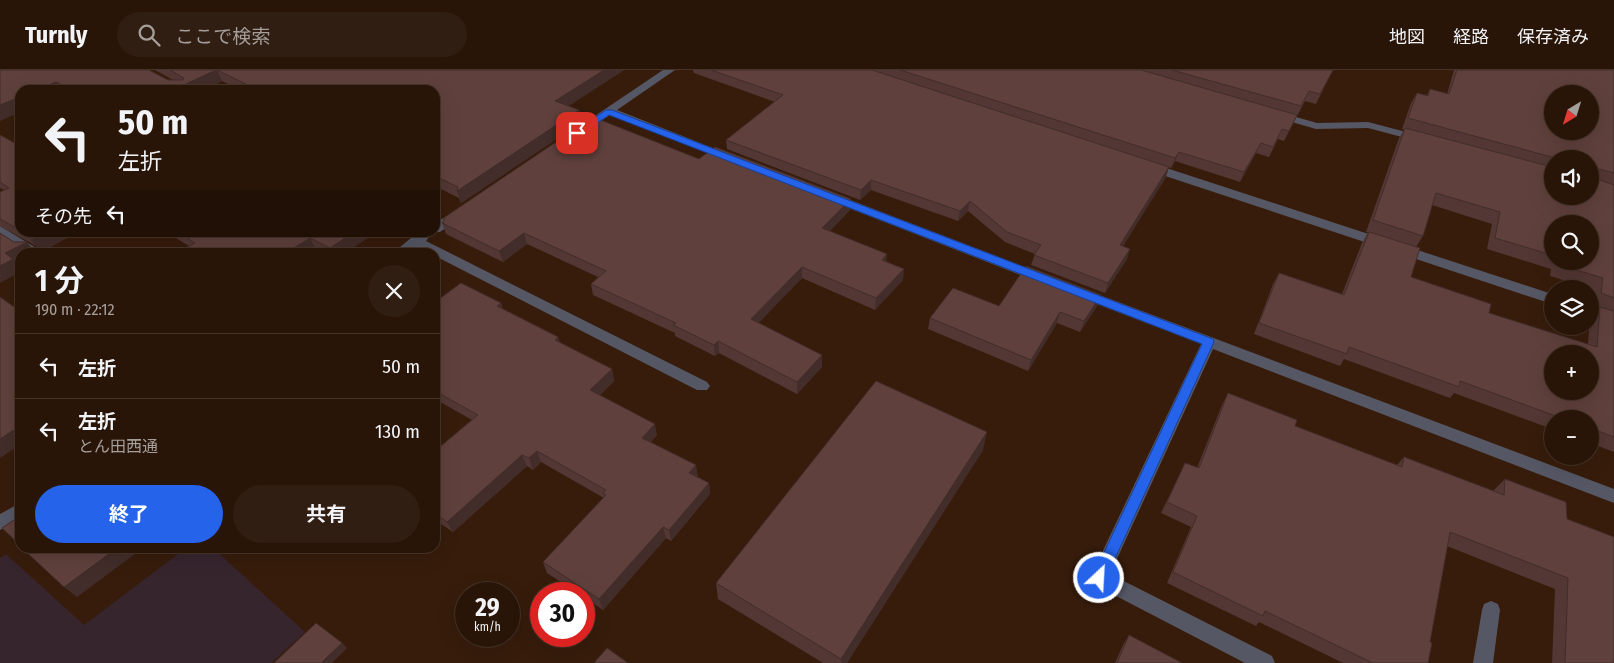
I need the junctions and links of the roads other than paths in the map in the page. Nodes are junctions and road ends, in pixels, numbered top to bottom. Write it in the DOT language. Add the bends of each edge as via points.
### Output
graph roads {
  1 [pos="670,70"];
  2 [pos="1259,110"];
  3 [pos="609,112"];
  4 [pos="569,138"];
  5 [pos="1433,143"];
  6 [pos="738,161"];
  7 [pos="1137,163"];
  8 [pos="821,193"];
  9 [pos="472,203"];
  10 [pos="440,216"];
  11 [pos="448,220"];
  12 [pos="440,226"];
  13 [pos="0,230"];
  14 [pos="422,237"];
  15 [pos="416,241"];
  16 [pos="27,248"];
  17 [pos="406,248"];
  18 [pos="430,248"];
  19 [pos="440,253"];
  20 [pos="1052,282"];
  21 [pos="1070,289"];
  22 [pos="1544,296"];
  23 [pos="1599,314"];
  24 [pos="1614,319"];
  25 [pos="1209,342"];
  26 [pos="702,386"];
  27 [pos="1614,496"];
  28 [pos="15,514"];
  29 [pos="0,524"];
  30 [pos="1491,610"];
  31 [pos="1265,663"];
  32 [pos="1483,663"];
  1 -- 3 [label="street"];
  2 -- 5 [label="street" via="1316,126 1368,125"];
  3 -- 4 [label="street"];
  3 -- 6 [label="street"];
  7 -- 22 [label="street"];
  8 -- 20 [label="street"];
  9 -- 11 [label="street"];
  10 -- 11 [label="street"];
  11 -- 12 [label="street"];
  13 -- 16 [label="street"];
  14 -- 15 [label="street"];
  15 -- 17 [label="street"];
  15 -- 18 [label="street"];
  19 -- 26 [label="street"];
  21 -- 25 [label="street"];
  23 -- 24 [label="street"];
  25 -- 27 [label="street"];
  25 -- 31 [label="street" via="1099,578"];
  28 -- 29 [label="street"];
  30 -- 32 [label="street"];
}
